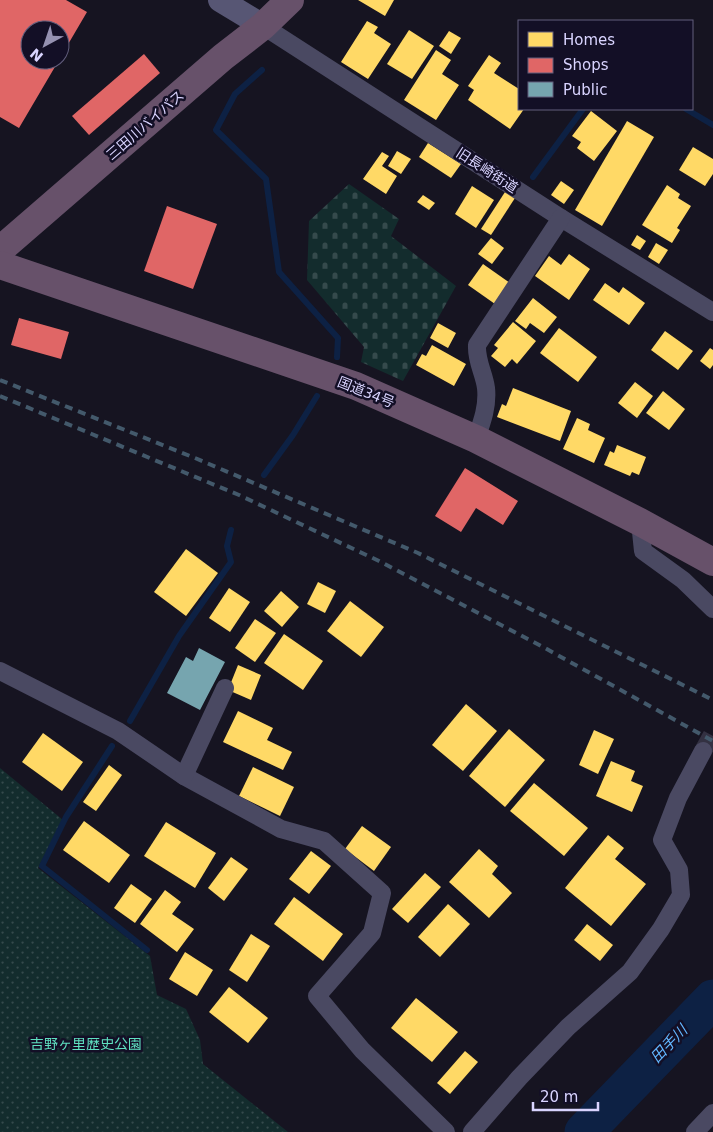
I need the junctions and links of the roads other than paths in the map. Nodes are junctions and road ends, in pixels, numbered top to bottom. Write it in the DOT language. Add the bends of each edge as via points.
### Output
graph roads {
  1 [pos="220,0"];
  2 [pos="290,0"];
  3 [pos="263,26"];
  4 [pos="561,218"];
  5 [pos="0,250"];
  6 [pos="0,265"];
  7 [pos="713,312"];
  8 [pos="476,439"];
  9 [pos="640,522"];
  10 [pos="713,562"];
  11 [pos="713,609"];
  12 [pos="0,671"];
  13 [pos="225,688"];
  14 [pos="703,751"];
  15 [pos="184,776"];
  16 [pos="713,1113"];
  17 [pos="446,1132"];
  18 [pos="472,1132"];
  19 [pos="695,1132"];
  1 -- 3 [label="street"];
  2 -- 3 [label="highway, 三田川バイパス"];
  3 -- 4 [label="street, 旧長崎街道"];
  3 -- 5 [label="highway, 三田川バイパス"];
  4 -- 7 [label="street, 旧長崎街道"];
  4 -- 8 [label="street" via="477,345 476,358 486,388 486,412"];
  6 -- 8 [label="highway, 国道34号" via="356,386"];
  8 -- 9 [label="highway, 国道34号"];
  9 -- 10 [label="highway, 国道34号"];
  9 -- 11 [label="street" via="643,550 683,580"];
  12 -- 15 [label="street" via="118,731"];
  13 -- 15 [label="street"];
  14 -- 18 [label="street" via="678,798 662,840 679,870 681,895 661,929 630,972 568,1027"];
  15 -- 17 [label="street" via="281,829 324,841 382,893 372,933 317,996 362,1050"];
  16 -- 19 [label="street"];
}
